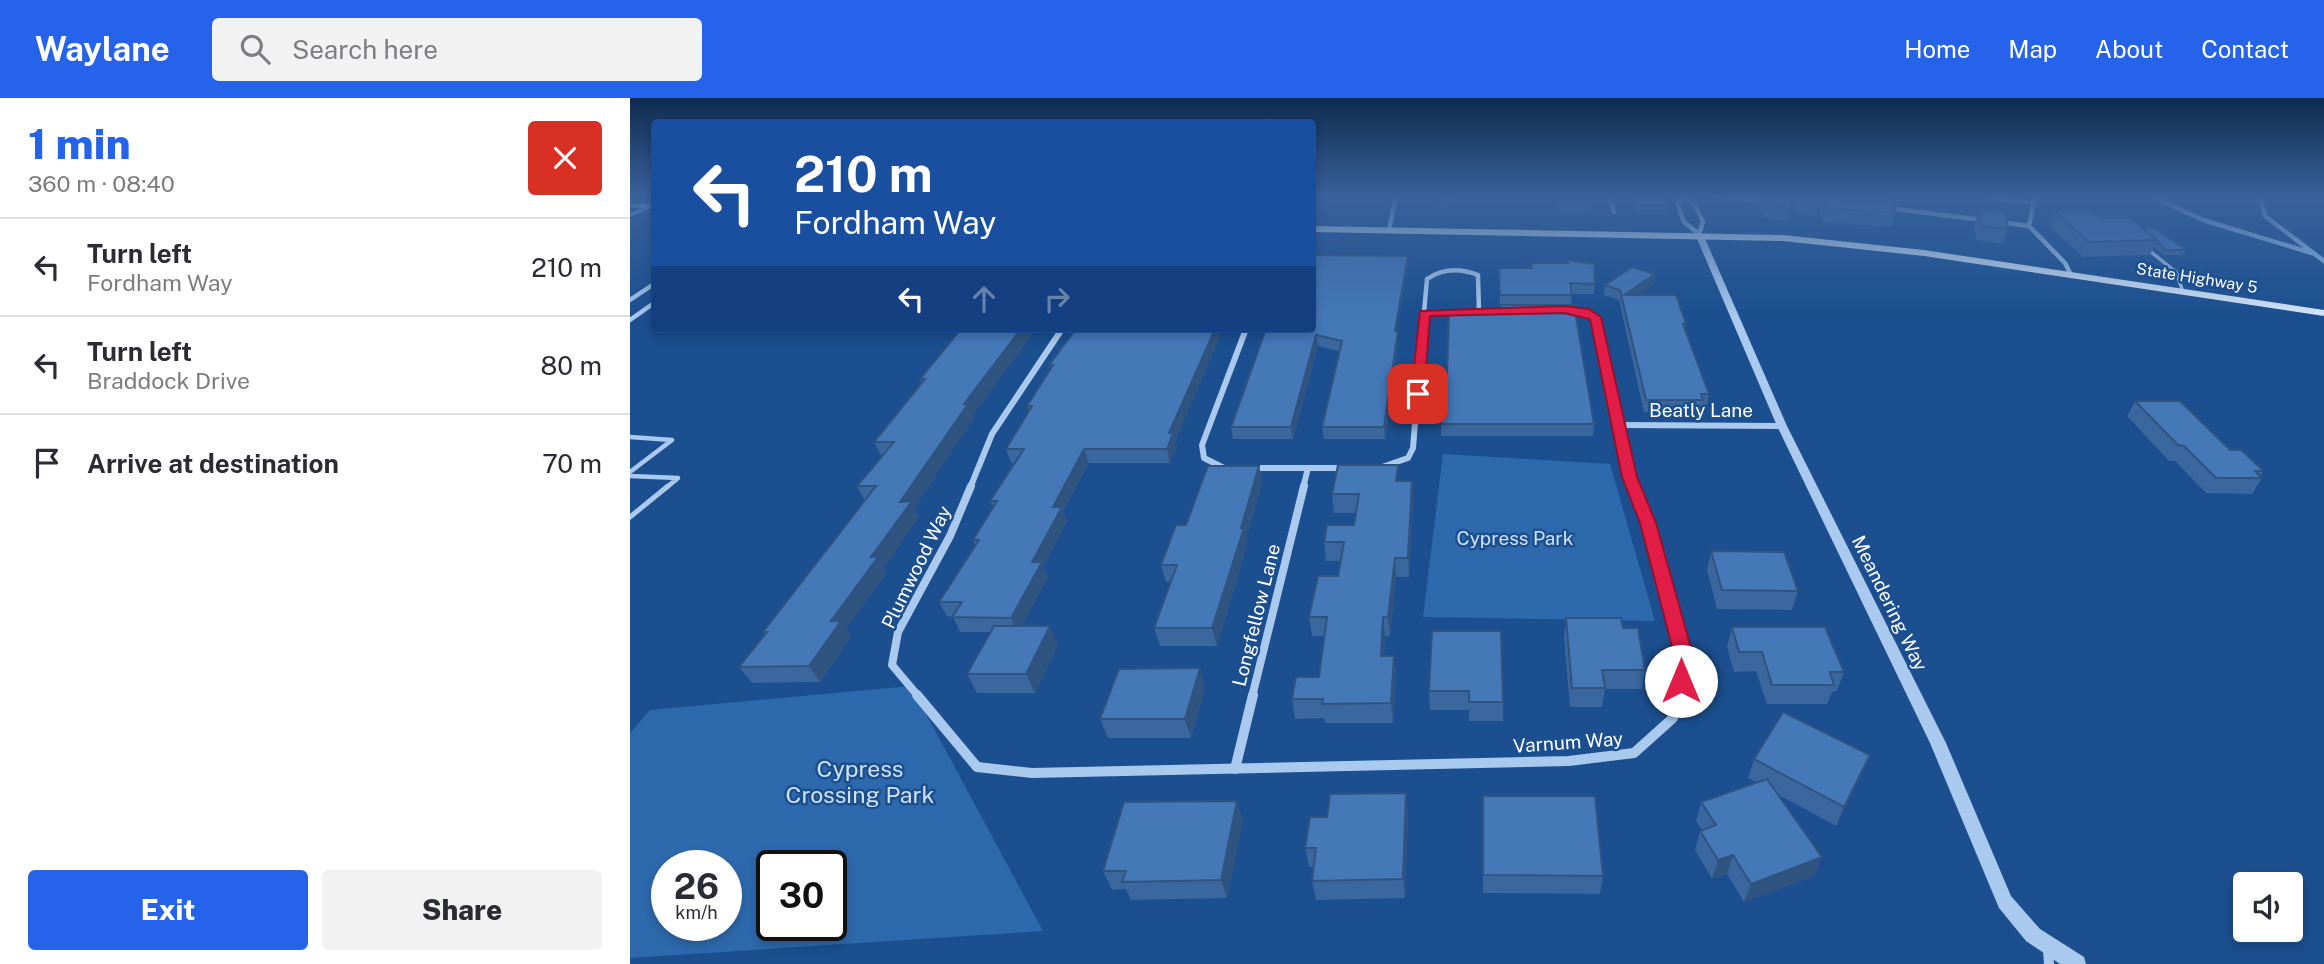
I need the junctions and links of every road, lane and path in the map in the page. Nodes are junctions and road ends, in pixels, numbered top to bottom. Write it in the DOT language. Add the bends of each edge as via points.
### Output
graph roads {
  1 [pos="1700,236"];
  2 [pos="1737,236"];
  3 [pos="2039,236"];
  4 [pos="2146,247"];
  5 [pos="2071,275"];
  6 [pos="651,286"];
  7 [pos="2183,292"];
  8 [pos="630,300"];
  9 [pos="651,305"];
  10 [pos="1564,309"];
  11 [pos="1479,312"];
  12 [pos="1490,312"];
  13 [pos="1424,313"];
  14 [pos="2324,313"];
  15 [pos="630,320"];
  16 [pos="1059,333"];
  17 [pos="1244,333"];
  18 [pos="1619,425"];
  19 [pos="1782,426"];
  20 [pos="630,437"];
  21 [pos="1231,468"];
  22 [pos="1244,468"];
  23 [pos="1308,468"];
  24 [pos="1348,468"];
  25 [pos="1375,468"];
  26 [pos="630,474"];
  27 [pos="630,517"];
  28 [pos="1235,769"];
  29 [pos="2048,945"];
  30 [pos="2049,964"];
  31 [pos="2077,964"];
  1 -- 19 [label="street, Meandering Way"];
  2 -- 5 [label="main road, State Highway 5" via="1842,243"];
  3 -- 5 [label="street"];
  4 -- 7 [label="lane" via="2176,272"];
  5 -- 7 [label="main road, State Highway 5"];
  6 -- 8 [label="street"];
  7 -- 14 [label="main road, State Highway 5"];
  9 -- 15 [label="street"];
  10 -- 18 [label="street, Varnum Way" via="1596,317"];
  11 -- 12 [label="street"];
  11 -- 13 [label="street"];
  11 -- 13 [label="street" via="1478,275 1438,270 1427,279"];
  13 -- 25 [label="street" via="1413,448 1408,458 1395,465"];
  16 -- 28 [label="street, Plumwood Way" via="992,434 950,536 898,632 892,664 977,767 1031,773"];
  17 -- 21 [label="street" via="1202,445 1204,458 1219,468"];
  18 -- 19 [label="street, Beatly Lane"];
  18 -- 28 [label="street, Varnum Way" via="1685,662 1673,718 1633,753 1569,761"];
  19 -- 29 [label="street, Meandering Way" via="1938,743 2005,902 2033,935"];
  20 -- 26 [label="lane" via="672,440"];
  22 -- 23 [label="street"];
  23 -- 24 [label="street"];
  23 -- 28 [label="street, Longfellow Lane"];
  26 -- 27 [label="lane" via="678,478"];
  29 -- 30 [label="street"];
  29 -- 31 [label="street, Meandering Way"];
}
